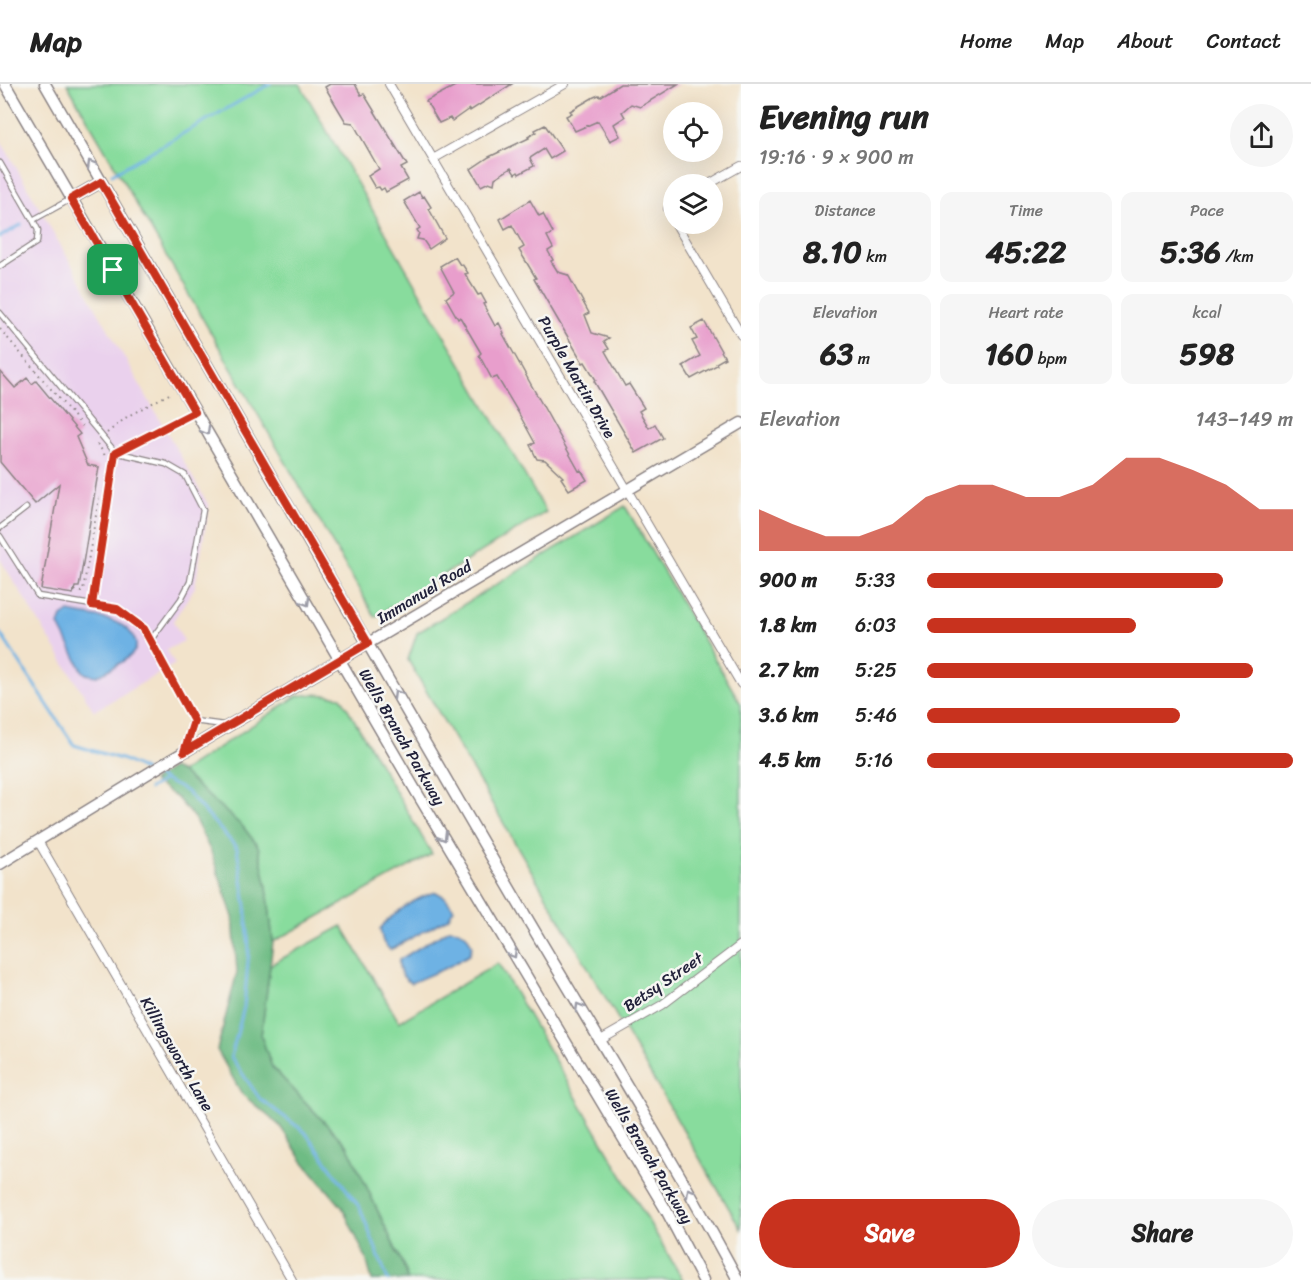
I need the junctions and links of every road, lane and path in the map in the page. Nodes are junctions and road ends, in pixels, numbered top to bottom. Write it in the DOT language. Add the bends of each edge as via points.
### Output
graph roads {
  1 [pos="5,84"];
  2 [pos="45,84"];
  3 [pos="389,84"];
  4 [pos="565,84"];
  5 [pos="433,159"];
  6 [pos="0,164"];
  7 [pos="741,166"];
  8 [pos="723,176"];
  9 [pos="101,182"];
  10 [pos="71,199"];
  11 [pos="33,220"];
  12 [pos="682,234"];
  13 [pos="0,266"];
  14 [pos="0,313"];
  15 [pos="0,329"];
  16 [pos="741,335"];
  17 [pos="171,393"];
  18 [pos="195,412"];
  19 [pos="741,423"];
  20 [pos="107,433"];
  21 [pos="88,434"];
  22 [pos="96,443"];
  23 [pos="115,453"];
  24 [pos="106,462"];
  25 [pos="101,490"];
  26 [pos="626,490"];
  27 [pos="26,508"];
  28 [pos="0,528"];
  29 [pos="0,536"];
  30 [pos="74,591"];
  31 [pos="92,605"];
  32 [pos="150,641"];
  33 [pos="368,643"];
  34 [pos="339,659"];
  35 [pos="741,684"];
  36 [pos="194,721"];
  37 [pos="228,726"];
  38 [pos="184,752"];
  39 [pos="38,841"];
  40 [pos="0,864"];
  41 [pos="741,945"];
  42 [pos="599,1041"];
  43 [pos="292,1280"];
  44 [pos="703,1280"];
  45 [pos="738,1280"];
  1 -- 10 [label="street, Wells Branch Parkway"];
  9 -- 2 [label="street, Wells Branch Parkway, one-way"];
  3 -- 5 [label="street, Purple Martin Drive"];
  4 -- 5 [label="street"];
  5 -- 26 [label="street, Purple Martin Drive"];
  6 -- 11 [label="lane"];
  7 -- 8 [label="street"];
  9 -- 10 [label="street"];
  9 -- 33 [label="street, Wells Branch Parkway"];
  10 -- 11 [label="lane"];
  10 -- 18 [label="street, Wells Branch Parkway"];
  11 -- 13 [label="lane" via="38,230 37,242"];
  12 -- 16 [label="street"];
  14 -- 23 [label="lane"];
  15 -- 21 [label="path"];
  17 -- 20 [label="path" via="128,416"];
  18 -- 23 [label="lane"];
  18 -- 34 [label="street, Wells Branch Parkway, one-way"];
  19 -- 26 [label="street, Immanuel Road"];
  22 -- 24 [label="path"];
  23 -- 31 [label="lane"];
  23 -- 32 [label="lane" via="166,464 184,475 203,510 190,582"];
  25 -- 30 [label="path" via="83,590"];
  26 -- 33 [label="street, Immanuel Road"];
  26 -- 35 [label="street, Purple Martin Drive"];
  27 -- 28 [label="lane"];
  29 -- 31 [label="lane" via="38,596"];
  31 -- 32 [label="lane" via="117,609 144,629"];
  32 -- 36 [label="lane"];
  33 -- 34 [label="street, Immanuel Road"];
  42 -- 33 [label="street, Wells Branch Parkway, one-way"];
  34 -- 37 [label="street, Immanuel Road"];
  34 -- 44 [label="street, Wells Branch Parkway, one-way" via="666,1210"];
  36 -- 37 [label="lane"];
  36 -- 38 [label="lane"];
  37 -- 38 [label="street, Immanuel Road"];
  38 -- 39 [label="street, Immanuel Road"];
  39 -- 40 [label="street, Immanuel Road"];
  39 -- 43 [label="street, Killingsworth Lane"];
  41 -- 42 [label="street, Betsy Street" via="662,1005"];
  45 -- 42 [label="street, Wells Branch Parkway, one-way"];
}
